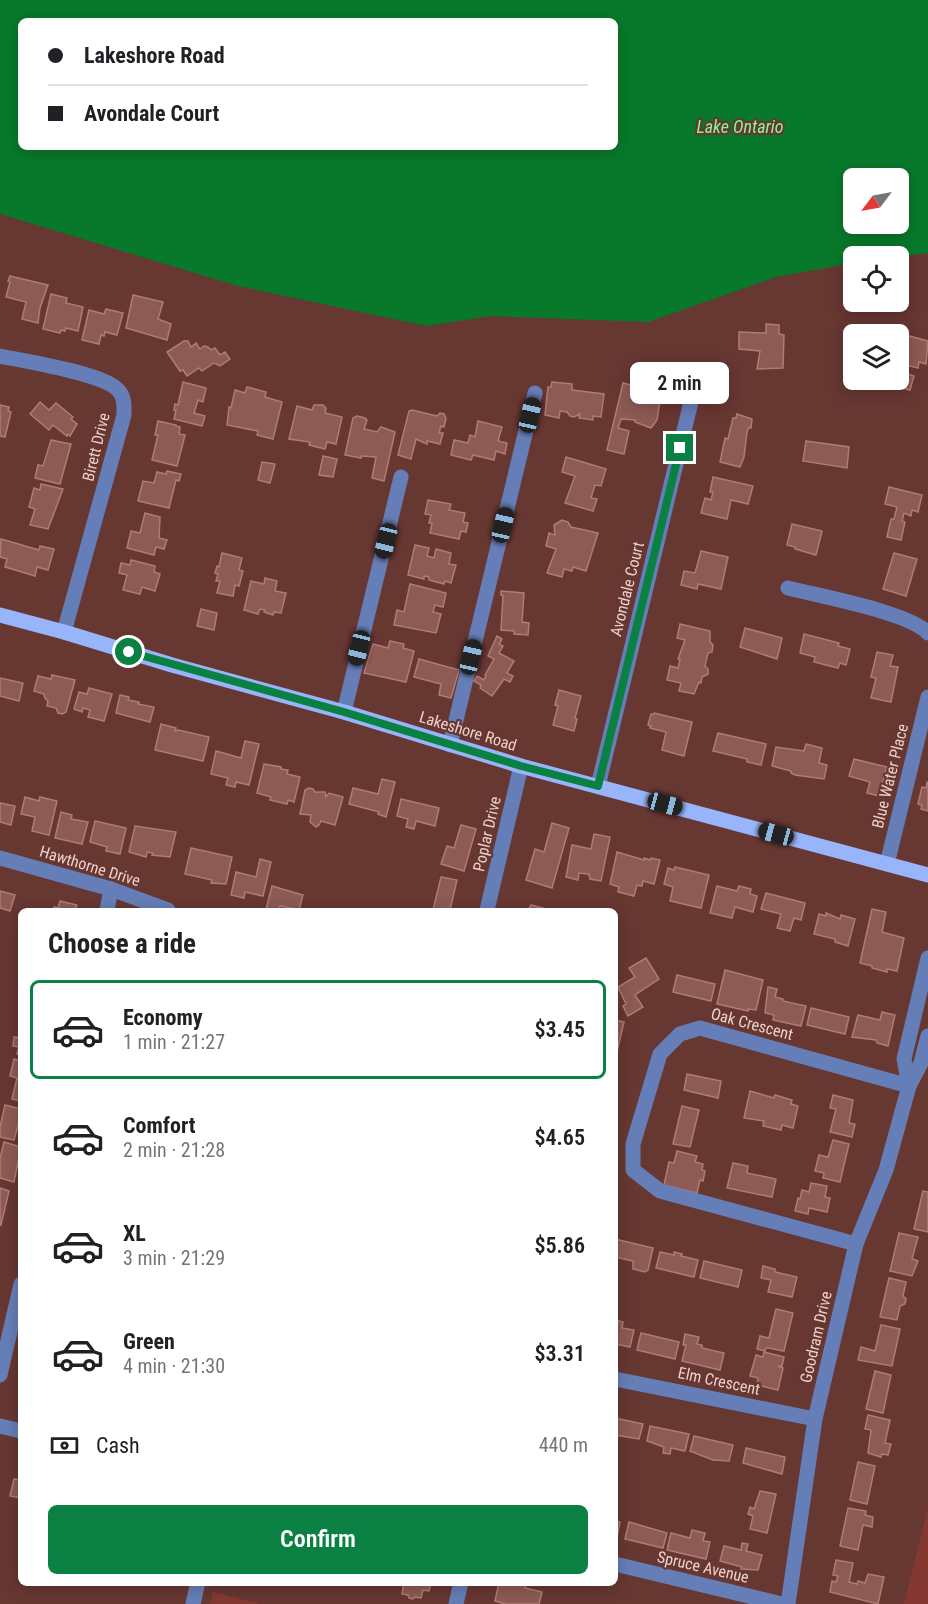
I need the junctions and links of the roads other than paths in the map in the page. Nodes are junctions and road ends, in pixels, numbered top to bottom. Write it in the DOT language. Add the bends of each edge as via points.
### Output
graph roads {
  1 [pos="0,356"];
  2 [pos="535,393"];
  3 [pos="692,402"];
  4 [pos="401,477"];
  5 [pos="788,588"];
  6 [pos="0,615"];
  7 [pos="64,632"];
  8 [pos="928,633"];
  9 [pos="928,697"];
  10 [pos="344,712"];
  11 [pos="450,745"];
  12 [pos="521,766"];
  13 [pos="598,786"];
  14 [pos="0,858"];
  15 [pos="887,864"];
  16 [pos="928,875"];
  17 [pos="111,889"];
  18 [pos="107,908"];
  19 [pos="163,908"];
  20 [pos="487,908"];
  21 [pos="928,958"];
  22 [pos="928,1036"];
  23 [pos="909,1086"];
  24 [pos="856,1244"];
  25 [pos="18,1297"];
  26 [pos="0,1375"];
  27 [pos="618,1380"];
  28 [pos="815,1419"];
  29 [pos="0,1426"];
  30 [pos="18,1430"];
  31 [pos="618,1565"];
  32 [pos="197,1586"];
  33 [pos="460,1586"];
  34 [pos="193,1604"];
  35 [pos="456,1604"];
  36 [pos="782,1604"];
  37 [pos="788,1604"];
  1 -- 7 [label="street, Birett Drive" via="98,378 117,389 124,400 124,415"];
  2 -- 11 [label="street"];
  3 -- 13 [label="street, Avondale Court"];
  4 -- 10 [label="street"];
  5 -- 8 [label="street" via="895,615"];
  6 -- 7 [label="main road, Lakeshore Road"];
  7 -- 10 [label="main road, Lakeshore Road"];
  9 -- 15 [label="street, Blue Water Place"];
  10 -- 11 [label="main road, Lakeshore Road"];
  11 -- 12 [label="main road, Lakeshore Road"];
  12 -- 13 [label="main road, Lakeshore Road"];
  12 -- 20 [label="street, Poplar Drive"];
  13 -- 15 [label="main road, Lakeshore Road"];
  14 -- 17 [label="street, Hawthorne Drive"];
  15 -- 16 [label="main road, Lakeshore Road"];
  17 -- 18 [label="street"];
  17 -- 19 [label="street, Hawthorne Drive"];
  21 -- 23 [label="street, Goodram Drive" via="904,1059"];
  22 -- 23 [label="street, Goodram Drive" via="921,1063"];
  23 -- 24 [label="street, Goodram Drive" via="886,1170"];
  23 -- 24 [label="street, Oak Crescent" via="700,1028 681,1034 660,1054 633,1143 633,1170 660,1191"];
  24 -- 28 [label="street, Goodram Drive"];
  25 -- 26 [label="street"];
  27 -- 28 [label="street, Elm Crescent"];
  28 -- 37 [label="street, Goodram Drive"];
  29 -- 30 [label="street"];
  31 -- 36 [label="street, Spruce Avenue"];
  32 -- 34 [label="street"];
  33 -- 35 [label="street"];
}
